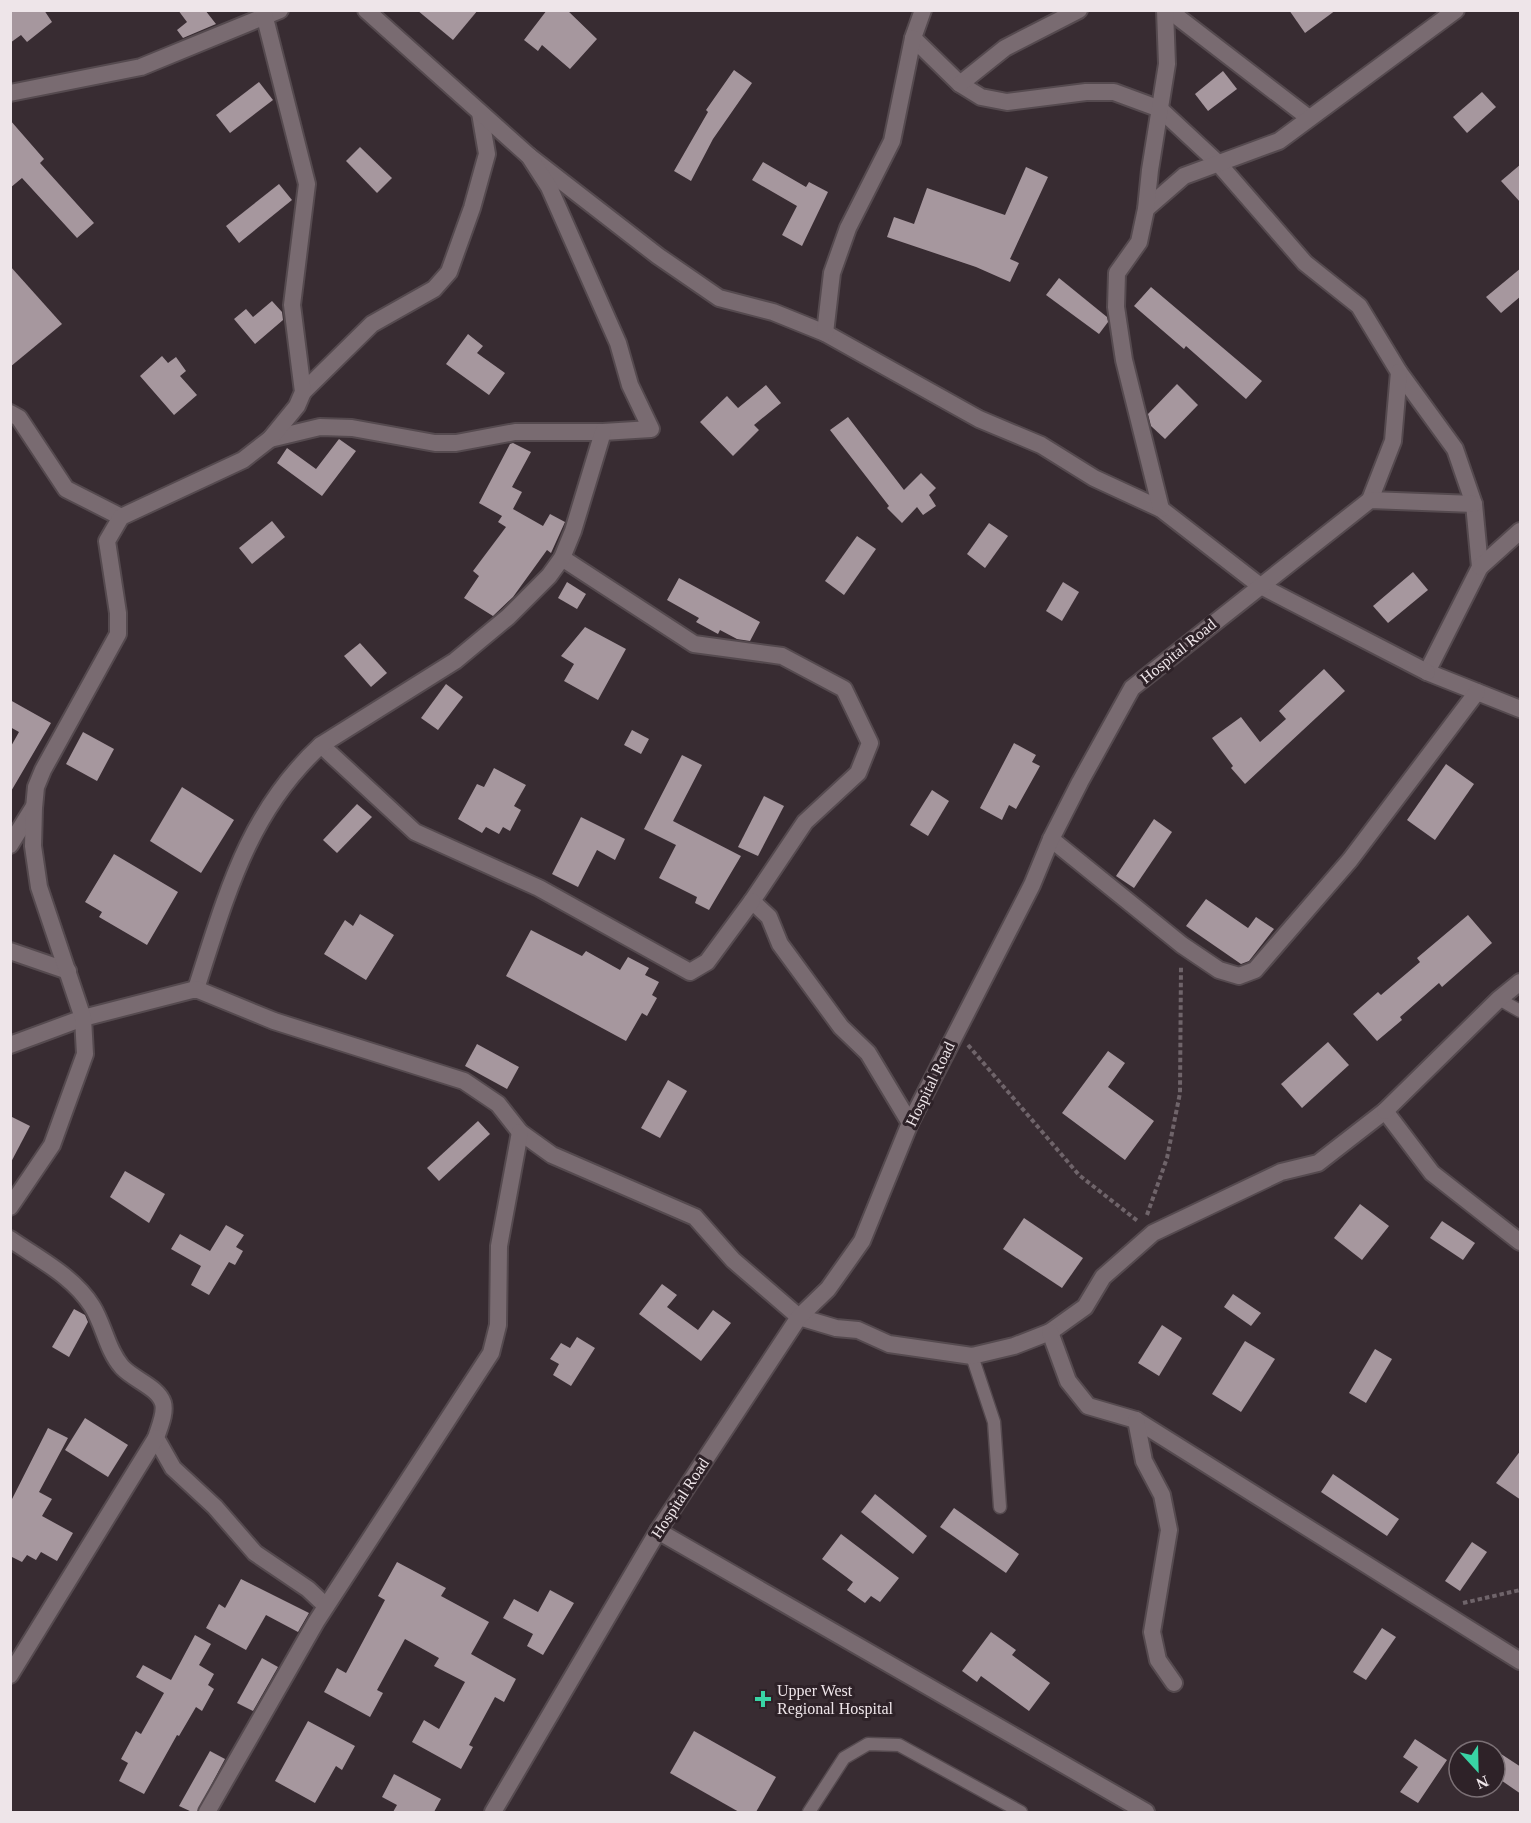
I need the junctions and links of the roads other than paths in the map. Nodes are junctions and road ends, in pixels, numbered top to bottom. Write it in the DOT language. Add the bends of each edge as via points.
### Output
graph roads {
  1 [pos="366,10"];
  2 [pos="923,10"];
  3 [pos="1079,10"];
  4 [pos="1165,10"];
  5 [pos="1173,10"];
  6 [pos="1456,10"];
  7 [pos="269,13"];
  8 [pos="913,38"];
  9 [pos="960,84"];
  10 [pos="10,93"];
  11 [pos="1160,109"];
  12 [pos="480,113"];
  13 [pos="1309,118"];
  14 [pos="529,156"];
  15 [pos="1218,163"];
  16 [pos="1146,208"];
  17 [pos="825,333"];
  18 [pos="1399,372"];
  19 [pos="303,392"];
  20 [pos="10,413"];
  21 [pos="603,432"];
  22 [pos="270,439"];
  23 [pos="1370,500"];
  24 [pos="1474,504"];
  25 [pos="1161,509"];
  26 [pos="121,517"];
  27 [pos="1521,531"];
  28 [pos="562,558"];
  29 [pos="1480,567"];
  30 [pos="1259,585"];
  31 [pos="1427,672"];
  32 [pos="1476,692"];
  33 [pos="1521,709"];
  34 [pos="321,745"];
  35 [pos="34,807"];
  36 [pos="1051,839"];
  37 [pos="10,844"];
  38 [pos="752,901"];
  39 [pos="10,951"];
  40 [pos="68,972"];
  41 [pos="1521,982"];
  42 [pos="196,989"];
  43 [pos="1499,999"];
  44 [pos="1521,1011"];
  45 [pos="83,1018"];
  46 [pos="10,1045"];
  47 [pos="1385,1111"];
  48 [pos="910,1123"];
  49 [pos="520,1132"];
  50 [pos="10,1207"];
  51 [pos="10,1239"];
  52 [pos="1521,1242"];
  53 [pos="800,1317"];
  54 [pos="1050,1332"];
  55 [pos="972,1356"];
  56 [pos="1136,1420"];
  57 [pos="156,1438"];
  58 [pos="1000,1507"];
  59 [pos="658,1531"];
  60 [pos="326,1606"];
  61 [pos="1521,1661"];
  62 [pos="10,1676"];
  63 [pos="1174,1683"];
  64 [pos="207,1812"];
  65 [pos="493,1812"];
  66 [pos="809,1812"];
  67 [pos="1021,1812"];
  68 [pos="1146,1812"];
  1 -- 12 [label="street"];
  2 -- 8 [label="street"];
  3 -- 9 [label="street" via="1005,48"];
  4 -- 11 [label="street" via="1167,64"];
  5 -- 13 [label="street"];
  6 -- 13 [label="street"];
  7 -- 10 [label="street" via="141,67"];
  7 -- 19 [label="street" via="307,184 292,305"];
  8 -- 9 [label="street"];
  8 -- 17 [label="street" via="892,141 848,228 832,273"];
  9 -- 11 [label="street" via="981,97 1007,102 1114,92"];
  11 -- 15 [label="street"];
  11 -- 16 [label="street"];
  12 -- 14 [label="street"];
  12 -- 19 [label="street" via="487,154 449,272 434,290 372,324"];
  13 -- 15 [label="street" via="1279,141"];
  14 -- 17 [label="street" via="719,298 773,312"];
  14 -- 21 [label="street" via="549,187 651,429"];
  15 -- 16 [label="street" via="1184,176"];
  15 -- 18 [label="street" via="1305,263 1359,306"];
  16 -- 25 [label="street" via="1139,242 1117,273 1116,307 1124,360"];
  17 -- 25 [label="street" via="979,419 1041,445 1094,478"];
  18 -- 23 [label="street" via="1393,441"];
  18 -- 24 [label="street" via="1455,449"];
  19 -- 22 [label="street" via="297,406"];
  20 -- 26 [label="street" via="19,418 66,489"];
  21 -- 22 [label="street" via="515,432 456,443 320,427"];
  21 -- 28 [label="street"];
  22 -- 26 [label="street" via="243,460"];
  23 -- 24 [label="street"];
  23 -- 30 [label="street, Hospital Road"];
  24 -- 29 [label="street"];
  25 -- 30 [label="street"];
  26 -- 35 [label="street" via="107,541 118,634 43,770"];
  27 -- 29 [label="street"];
  28 -- 34 [label="street" via="508,617 455,661"];
  28 -- 38 [label="street" via="694,644 782,656 844,689 870,743 858,772 805,822"];
  29 -- 31 [label="street"];
  30 -- 31 [label="street"];
  30 -- 36 [label="street, Hospital Road" via="1132,688"];
  31 -- 32 [label="street"];
  32 -- 33 [label="street"];
  32 -- 36 [label="street" via="1350,860 1255,970 1239,976 1219,970 1182,945"];
  34 -- 38 [label="street" via="415,832 539,888 690,972 707,962"];
  34 -- 42 [label="street" via="302,762 262,815 232,879"];
  35 -- 37 [label="street"];
  35 -- 40 [label="street" via="33,846 39,887"];
  36 -- 48 [label="street, Hospital Road" via="1032,885"];
  38 -- 48 [label="street" via="769,917 780,944 841,1027 868,1053"];
  39 -- 40 [label="street"];
  40 -- 45 [label="street"];
  41 -- 43 [label="street"];
  42 -- 45 [label="street"];
  42 -- 49 [label="street" via="274,1021 464,1082 498,1104"];
  43 -- 44 [label="lane"];
  43 -- 47 [label="street"];
  45 -- 46 [label="street"];
  45 -- 50 [label="street" via="85,1054 52,1145"];
  47 -- 52 [label="street" via="1432,1173"];
  47 -- 54 [label="street" via="1318,1163 1281,1173 1153,1233 1103,1277 1085,1307"];
  48 -- 53 [label="street, Hospital Road" via="862,1241 828,1289"];
  49 -- 53 [label="street" via="552,1155 695,1217 733,1260"];
  49 -- 60 [label="street" via="499,1246 498,1325 491,1353"];
  51 -- 57 [label="street" via="74,1283 93,1309 114,1356 132,1377 160,1394 164,1406"];
  53 -- 55 [label="street" via="858,1330 889,1344"];
  53 -- 59 [label="street, Hospital Road"];
  54 -- 55 [label="street"];
  54 -- 56 [label="street" via="1068,1381 1088,1406"];
  55 -- 58 [label="lane" via="994,1422"];
  56 -- 61 [label="street"];
  56 -- 63 [label="street" via="1144,1461 1162,1495 1169,1530 1152,1632 1158,1660"];
  57 -- 60 [label="street" via="173,1468 215,1507 255,1553"];
  57 -- 62 [label="street"];
  59 -- 65 [label="street, Hospital Road"];
  59 -- 68 [label="street"];
  60 -- 64 [label="street"];
  66 -- 67 [label="lane" via="844,1758 868,1744 899,1745"];
}
